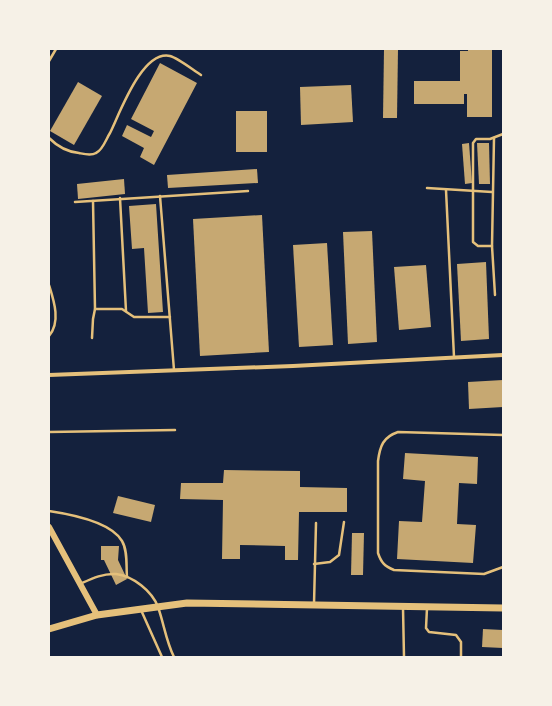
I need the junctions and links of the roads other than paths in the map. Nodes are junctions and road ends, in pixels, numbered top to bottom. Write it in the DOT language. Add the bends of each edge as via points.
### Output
graph roads {
  1 [pos="56,49"];
  2 [pos="49,61"];
  3 [pos="201,75"];
  4 [pos="503,134"];
  5 [pos="49,138"];
  6 [pos="494,138"];
  7 [pos="427,188"];
  8 [pos="446,190"];
  9 [pos="248,191"];
  10 [pos="473,191"];
  11 [pos="492,192"];
  12 [pos="160,196"];
  13 [pos="120,198"];
  14 [pos="93,201"];
  15 [pos="75,202"];
  16 [pos="492,246"];
  17 [pos="49,285"];
  18 [pos="495,295"];
  19 [pos="95,309"];
  20 [pos="126,311"];
  21 [pos="170,317"];
  22 [pos="49,336"];
  23 [pos="92,338"];
  24 [pos="503,355"];
  25 [pos="454,358"];
  26 [pos="174,371"];
  27 [pos="49,375"];
  28 [pos="175,430"];
  29 [pos="49,432"];
  30 [pos="503,435"];
  31 [pos="49,511"];
  32 [pos="344,522"];
  33 [pos="316,523"];
  34 [pos="49,527"];
  35 [pos="314,564"];
  36 [pos="503,567"];
  37 [pos="127,577"];
  38 [pos="79,584"];
  39 [pos="314,605"];
  40 [pos="157,606"];
  41 [pos="403,606"];
  42 [pos="427,607"];
  43 [pos="140,608"];
  44 [pos="503,608"];
  45 [pos="97,615"];
  46 [pos="49,629"];
  47 [pos="162,657"];
  48 [pos="174,657"];
  49 [pos="404,657"];
  50 [pos="461,657"];
  1 -- 2 [label="lane"];
  3 -- 5 [label="lane" via="171,56 153,59 141,72 106,141 96,154 72,152"];
  4 -- 6 [label="lane"];
  6 -- 10 [label="lane" via="473,141"];
  6 -- 11 [label="lane"];
  7 -- 8 [label="lane"];
  8 -- 10 [label="lane"];
  8 -- 25 [label="lane"];
  9 -- 12 [label="lane"];
  10 -- 11 [label="lane"];
  10 -- 16 [label="lane" via="474,244"];
  11 -- 16 [label="lane"];
  12 -- 13 [label="lane"];
  12 -- 21 [label="lane"];
  13 -- 14 [label="lane"];
  13 -- 20 [label="lane"];
  14 -- 15 [label="lane"];
  14 -- 19 [label="lane"];
  16 -- 18 [label="lane"];
  17 -- 22 [label="lane" via="56,315 54,330"];
  19 -- 20 [label="lane"];
  19 -- 23 [label="lane" via="92,318"];
  20 -- 21 [label="lane" via="134,318"];
  21 -- 26 [label="lane"];
  24 -- 25 [label="street"];
  25 -- 26 [label="street"];
  26 -- 27 [label="street"];
  28 -- 29 [label="lane"];
  30 -- 36 [label="lane" via="398,432 384,440 378,461 378,553 380,561 386,567 394,570 484,574"];
  31 -- 37 [label="lane" via="80,518 116,534 124,547"];
  32 -- 35 [label="lane" via="339,555 330,562"];
  33 -- 35 [label="lane"];
  34 -- 38 [label="main road"];
  35 -- 39 [label="lane"];
  37 -- 38 [label="lane" via="115,574 102,575"];
  37 -- 40 [label="lane" via="147,591"];
  38 -- 45 [label="main road"];
  39 -- 40 [label="main road" via="187,603"];
  39 -- 41 [label="main road"];
  40 -- 43 [label="main road"];
  40 -- 48 [label="lane"];
  41 -- 42 [label="main road"];
  41 -- 49 [label="lane"];
  42 -- 44 [label="main road"];
  42 -- 50 [label="lane" via="426,628 429,632 456,635 461,642"];
  43 -- 45 [label="main road"];
  43 -- 47 [label="lane"];
  45 -- 46 [label="main road"];
}
